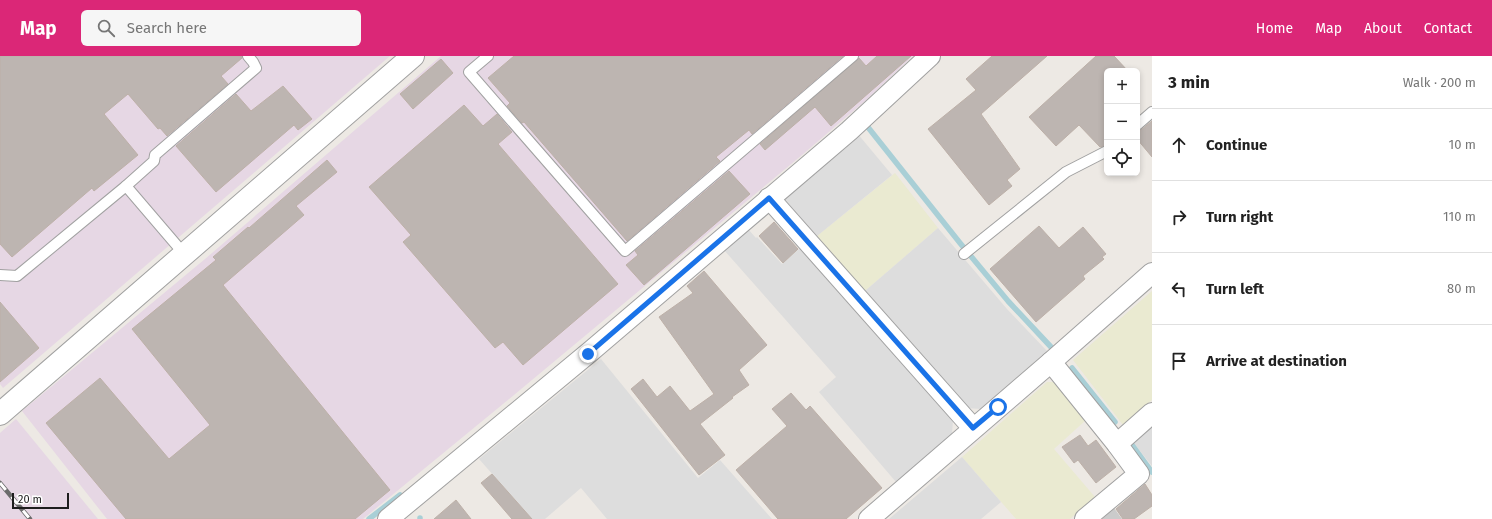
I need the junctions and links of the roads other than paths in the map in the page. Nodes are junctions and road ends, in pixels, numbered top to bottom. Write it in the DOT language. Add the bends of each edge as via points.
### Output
graph roads {
  1 [pos="248,56"];
  2 [pos="413,56"];
  3 [pos="488,56"];
  4 [pos="852,56"];
  5 [pos="930,56"];
  6 [pos="1152,112"];
  7 [pos="1140,122"];
  8 [pos="1104,153"];
  9 [pos="126,186"];
  10 [pos="769,198"];
  11 [pos="968,251"];
  12 [pos="185,255"];
  13 [pos="1152,273"];
  14 [pos="0,275"];
  15 [pos="1051,362"];
  16 [pos="1152,413"];
  17 [pos="0,414"];
  18 [pos="973,428"];
  19 [pos="1117,444"];
  20 [pos="396,516"];
  21 [pos="868,519"];
  22 [pos="1085,519"];
  1 -- 9 [label="lane" via="256,68 155,155 154,161"];
  2 -- 12 [label="street"];
  3 -- 4 [label="lane" via="469,72 625,251"];
  5 -- 10 [label="street" via="849,131"];
  6 -- 7 [label="lane"];
  8 -- 11 [label="lane" via="1066,172"];
  9 -- 12 [label="lane"];
  9 -- 14 [label="lane" via="17,276"];
  10 -- 18 [label="street"];
  10 -- 20 [label="street"];
  12 -- 17 [label="street"];
  13 -- 15 [label="street"];
  15 -- 18 [label="street"];
  15 -- 19 [label="street"];
  16 -- 19 [label="street"];
  18 -- 21 [label="street"];
  19 -- 22 [label="street" via="1139,474"];
}
